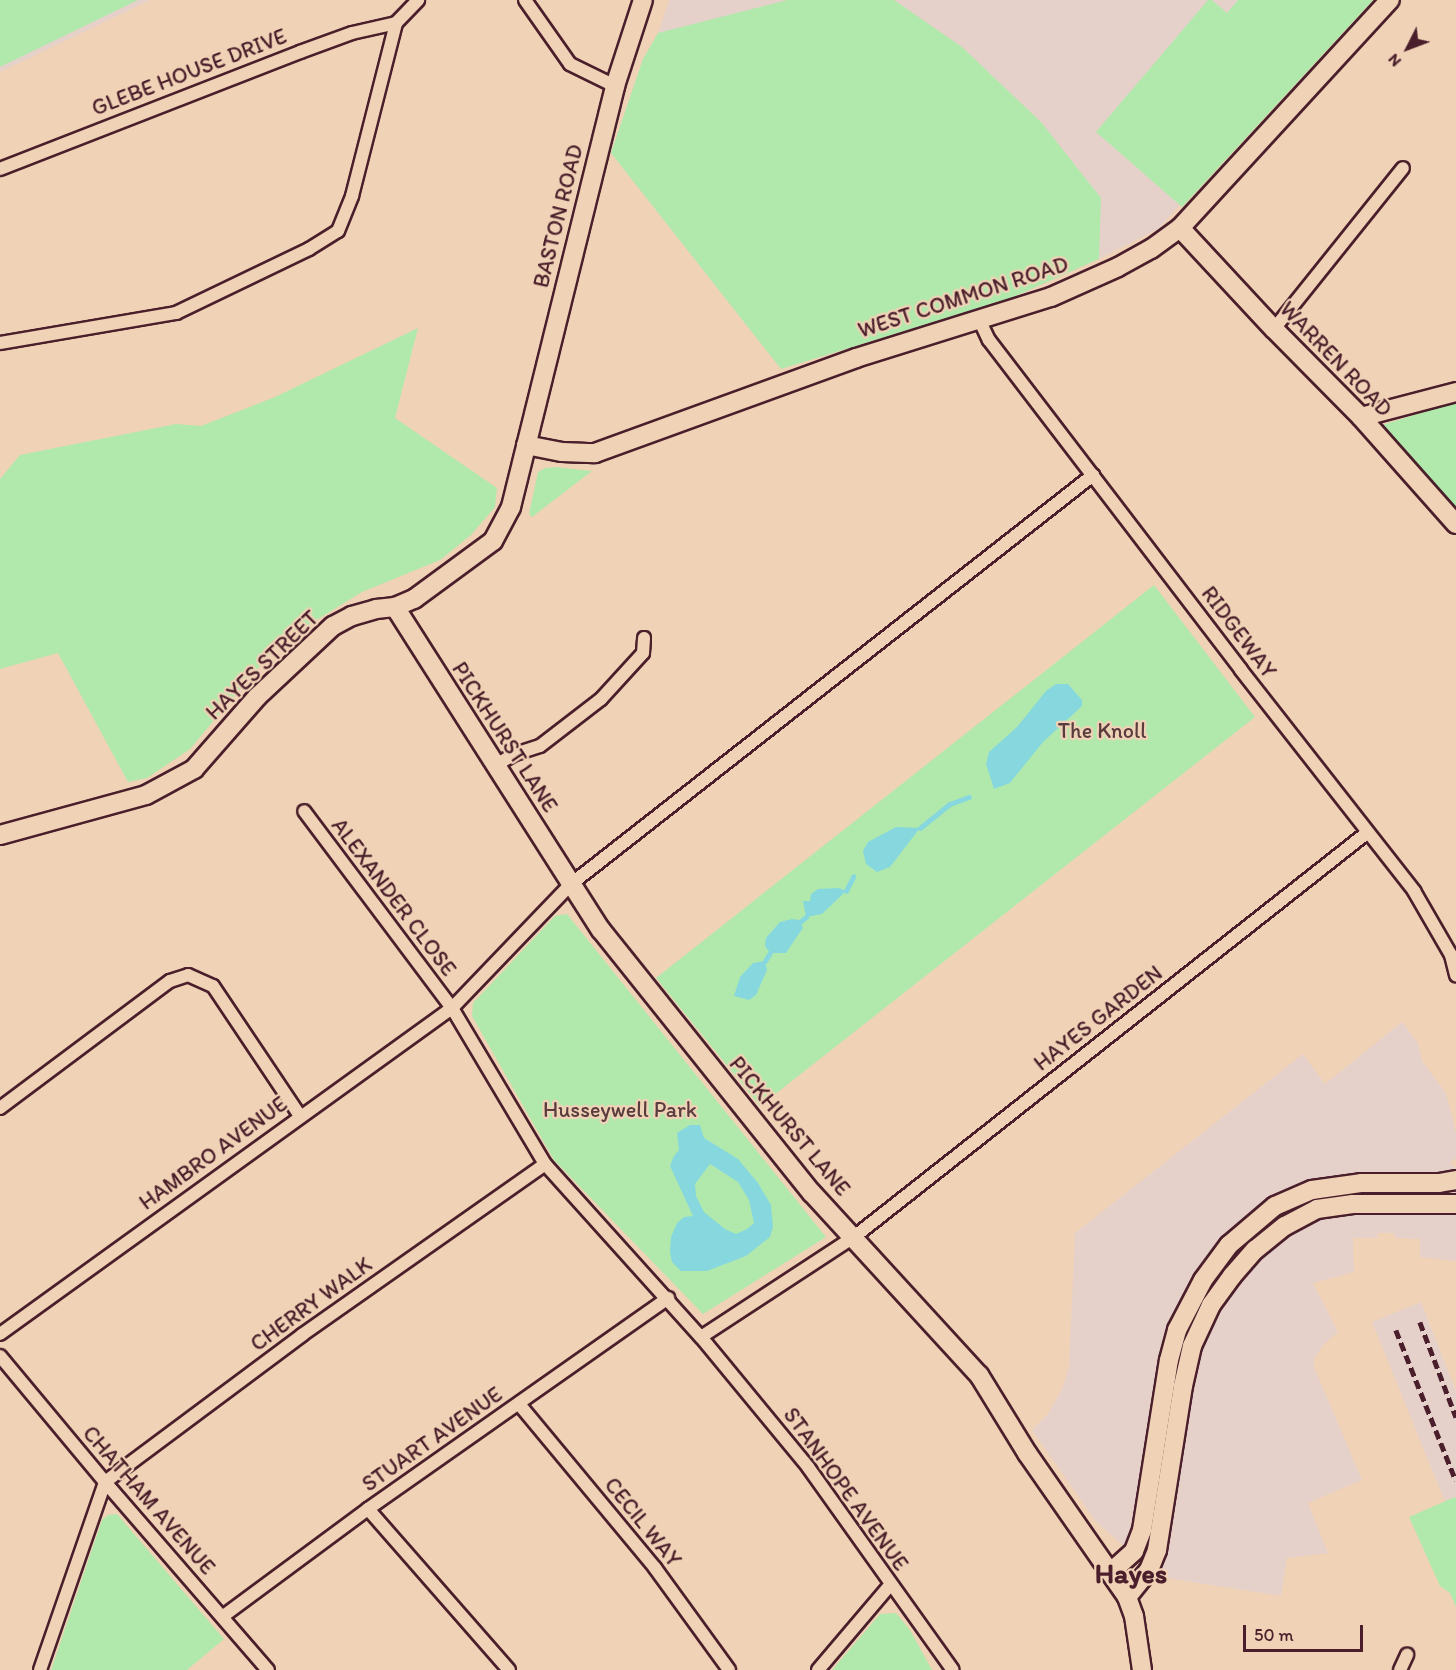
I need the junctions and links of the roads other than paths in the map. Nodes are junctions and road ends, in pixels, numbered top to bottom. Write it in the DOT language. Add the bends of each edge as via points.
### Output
graph roads {
  1 [pos="418,0"];
  2 [pos="525,0"];
  3 [pos="643,0"];
  4 [pos="1390,0"];
  5 [pos="396,23"];
  6 [pos="615,86"];
  7 [pos="1403,168"];
  8 [pos="0,169"];
  9 [pos="1180,228"];
  10 [pos="979,319"];
  11 [pos="1274,329"];
  12 [pos="0,343"];
  13 [pos="1456,392"];
  14 [pos="1361,417"];
  15 [pos="526,445"];
  16 [pos="1094,475"];
  17 [pos="1456,524"];
  18 [pos="395,607"];
  19 [pos="644,638"];
  20 [pos="494,766"];
  21 [pos="304,811"];
  22 [pos="1368,832"];
  23 [pos="0,835"];
  24 [pos="571,884"];
  25 [pos="1456,975"];
  26 [pos="452,1008"];
  27 [pos="0,1108"];
  28 [pos="300,1116"];
  29 [pos="545,1164"];
  30 [pos="1456,1180"];
  31 [pos="1456,1204"];
  32 [pos="854,1237"];
  33 [pos="668,1298"];
  34 [pos="0,1334"];
  35 [pos="701,1337"];
  36 [pos="0,1356"];
  37 [pos="519,1404"];
  38 [pos="105,1482"];
  39 [pos="368,1509"];
  40 [pos="1111,1572"];
  41 [pos="890,1585"];
  42 [pos="1127,1597"];
  43 [pos="222,1617"];
  44 [pos="1407,1655"];
  45 [pos="40,1670"];
  46 [pos="268,1670"];
  47 [pos="508,1670"];
  48 [pos="729,1670"];
  49 [pos="818,1670"];
  50 [pos="953,1670"];
  51 [pos="1142,1670"];
  52 [pos="1400,1670"];
  1 -- 5 [label="street"];
  2 -- 6 [label="street" via="570,64"];
  3 -- 6 [label="street, BASTON ROAD"];
  4 -- 9 [label="street, WEST COMMON ROAD"];
  5 -- 8 [label="street, GLEBE HOUSE DRIVE" via="310,48"];
  5 -- 12 [label="street" via="352,196 338,231 176,313"];
  6 -- 15 [label="street, BASTON ROAD"];
  7 -- 11 [label="street"];
  9 -- 10 [label="street, WEST COMMON ROAD" via="1151,249 1070,288 1016,310"];
  9 -- 11 [label="street, WARREN ROAD"];
  10 -- 15 [label="street, WEST COMMON ROAD" via="856,358 595,453"];
  10 -- 16 [label="street, RIDGEWAY" via="989,340"];
  11 -- 14 [label="street, WARREN ROAD"];
  13 -- 14 [label="street"];
  14 -- 17 [label="street, WARREN ROAD"];
  15 -- 18 [label="street, HAYES STREET" via="511,507 493,541 414,599"];
  16 -- 22 [label="street, RIDGEWAY"];
  16 -- 24 [label="street"];
  18 -- 20 [label="street, PICKHURST LANE"];
  18 -- 23 [label="street, HAYES STREET" via="376,609 333,626 257,698 194,770 146,795"];
  19 -- 20 [label="street" via="643,653 601,699 540,747 515,754"];
  20 -- 24 [label="street, PICKHURST LANE"];
  21 -- 26 [label="street, ALEXANDER CLOSE"];
  22 -- 25 [label="street, RIDGEWAY" via="1431,917"];
  22 -- 32 [label="street, HAYES GARDEN"];
  24 -- 26 [label="street, HAMBRO AVENUE"];
  24 -- 32 [label="street, PICKHURST LANE" via="601,930 723,1083 812,1193"];
  26 -- 28 [label="street, HAMBRO AVENUE"];
  26 -- 29 [label="street, ALEXANDER CLOSE"];
  27 -- 28 [label="street" via="170,981 188,975 213,986"];
  28 -- 34 [label="street, HAMBRO AVENUE"];
  29 -- 33 [label="street, STANHOPE AVENUE"];
  29 -- 38 [label="street, CHERRY WALK" via="302,1335"];
  30 -- 40 [label="street" via="1361,1183 1312,1190 1275,1206 1229,1245 1203,1280 1177,1330 1142,1530 1134,1551"];
  31 -- 42 [label="street" via="1353,1204 1317,1209 1285,1226 1232,1276 1211,1305 1192,1346 1157,1550 1149,1570"];
  32 -- 35 [label="street, HAYES GARDEN"];
  32 -- 40 [label="street, PICKHURST LANE" via="971,1365 1026,1453"];
  33 -- 35 [label="street, STANHOPE AVENUE"];
  33 -- 37 [label="street, STUART AVENUE"];
  35 -- 41 [label="street, STANHOPE AVENUE" via="808,1467"];
  36 -- 38 [label="street, CHATHAM AVENUE"];
  37 -- 39 [label="street, STUART AVENUE"];
  37 -- 48 [label="street, CECIL WAY" via="655,1568"];
  38 -- 43 [label="street, CHATHAM AVENUE"];
  38 -- 45 [label="street"];
  39 -- 43 [label="street, STUART AVENUE"];
  39 -- 47 [label="street"];
  40 -- 42 [label="street, PICKHURST LANE"];
  41 -- 49 [label="street"];
  41 -- 50 [label="street, STANHOPE AVENUE"];
  42 -- 51 [label="street, PICKHURST LANE" via="1134,1616"];
  43 -- 46 [label="street, CHATHAM AVENUE"];
  44 -- 52 [label="street"];
}
